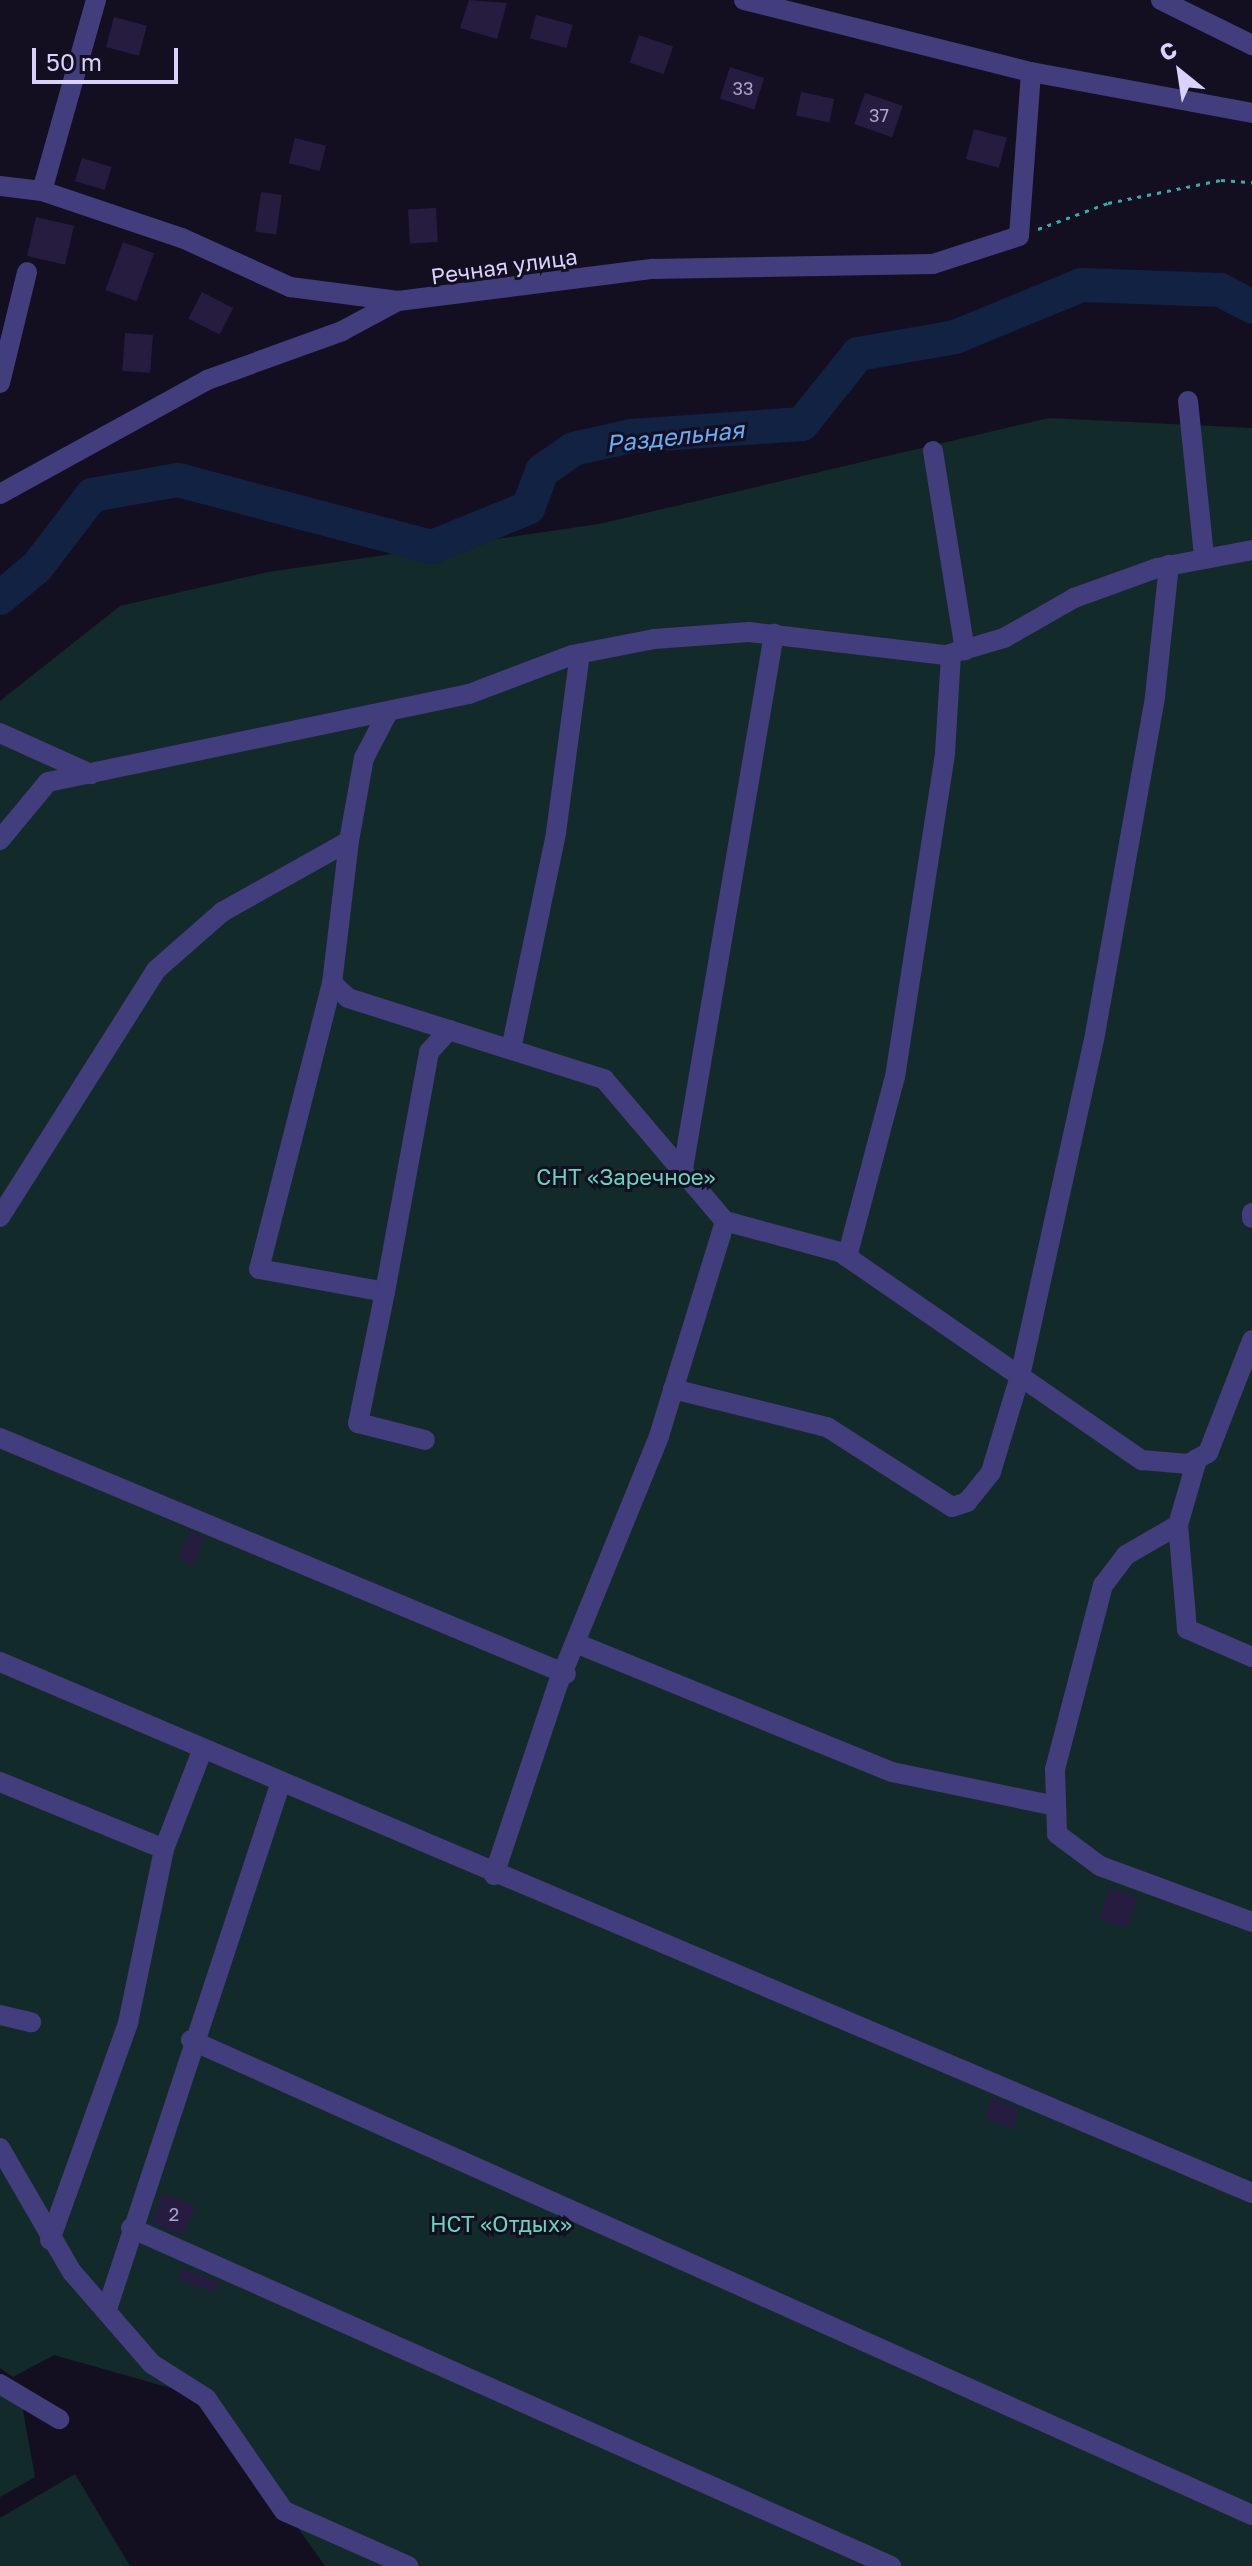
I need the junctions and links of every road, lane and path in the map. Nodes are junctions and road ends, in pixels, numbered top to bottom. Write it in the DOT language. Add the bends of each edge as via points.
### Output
graph roads {
  1 [pos="96,0"];
  2 [pos="744,0"];
  3 [pos="1161,0"];
  4 [pos="1252,45"];
  5 [pos="1031,72"];
  6 [pos="1252,113"];
  7 [pos="1252,182"];
  8 [pos="0,186"];
  9 [pos="42,191"];
  10 [pos="1019,236"];
  11 [pos="27,272"];
  12 [pos="398,301"];
  13 [pos="0,383"];
  14 [pos="1188,401"];
  15 [pos="933,451"];
  16 [pos="0,494"];
  17 [pos="1252,550"];
  18 [pos="1204,555"];
  19 [pos="1169,565"];
  20 [pos="774,634"];
  21 [pos="958,652"];
  22 [pos="580,654"];
  23 [pos="388,712"];
  24 [pos="0,733"];
  25 [pos="91,774"];
  26 [pos="0,840"];
  27 [pos="349,841"];
  28 [pos="332,983"];
  29 [pos="449,1030"];
  30 [pos="511,1049"];
  31 [pos="683,1169"];
  32 [pos="0,1217"];
  33 [pos="725,1221"];
  34 [pos="847,1257"];
  35 [pos="385,1292"];
  36 [pos="1252,1340"];
  37 [pos="1020,1376"];
  38 [pos="673,1389"];
  39 [pos="1242,1395"];
  40 [pos="0,1438"];
  41 [pos="425,1440"];
  42 [pos="1197,1459"];
  43 [pos="1178,1525"];
  44 [pos="578,1644"];
  45 [pos="1252,1657"];
  46 [pos="0,1662"];
  47 [pos="566,1674"];
  48 [pos="202,1751"];
  49 [pos="0,1782"];
  50 [pos="280,1785"];
  51 [pos="1056,1806"];
  52 [pos="164,1849"];
  53 [pos="494,1875"];
  54 [pos="1252,1922"];
  55 [pos="0,2015"];
  56 [pos="31,2022"];
  57 [pos="191,2040"];
  58 [pos="0,2148"];
  59 [pos="1252,2193"];
  60 [pos="131,2228"];
  61 [pos="50,2240"];
  62 [pos="108,2306"];
  63 [pos="0,2384"];
  64 [pos="59,2419"];
  65 [pos="1252,2515"];
  66 [pos="408,2566"];
  67 [pos="891,2566"];
  1 -- 9 [label="street"];
  2 -- 5 [label="street"];
  3 -- 4 [label="street"];
  5 -- 6 [label="street"];
  5 -- 10 [label="street"];
  7 -- 10 [label="path" via="1221,180 1108,203"];
  8 -- 9 [label="street, Речная улица"];
  9 -- 12 [label="street, Речная улица" via="182,238 290,287"];
  10 -- 12 [label="street, Речная улица" via="933,264 653,269"];
  11 -- 13 [label="street"];
  12 -- 16 [label="street" via="342,331 207,380"];
  14 -- 18 [label="street"];
  15 -- 21 [label="street"];
  17 -- 18 [label="street"];
  18 -- 19 [label="street"];
  19 -- 21 [label="street" via="1074,598 1004,638"];
  19 -- 37 [label="street" via="1155,696 1097,1025"];
  20 -- 21 [label="street"];
  20 -- 22 [label="street" via="654,639"];
  20 -- 31 [label="street"];
  21 -- 34 [label="street" via="895,1077"];
  22 -- 23 [label="street" via="469,694"];
  22 -- 30 [label="street" via="556,833"];
  23 -- 25 [label="street"];
  23 -- 27 [label="street" via="364,758"];
  24 -- 25 [label="street"];
  25 -- 26 [label="street" via="48,782"];
  27 -- 28 [label="street"];
  27 -- 32 [label="street" via="222,912 156,970"];
  28 -- 29 [label="street" via="348,998"];
  28 -- 35 [label="street" via="259,1269"];
  29 -- 30 [label="street"];
  29 -- 35 [label="street" via="429,1052"];
  30 -- 31 [label="street" via="604,1079"];
  31 -- 33 [label="street"];
  33 -- 34 [label="street"];
  33 -- 38 [label="street"];
  34 -- 37 [label="street"];
  35 -- 41 [label="street" via="358,1423"];
  36 -- 39 [label="street"];
  37 -- 38 [label="street" via="991,1472 967,1502 952,1507 827,1427"];
  37 -- 42 [label="street" via="1142,1460 1161,1466"];
  38 -- 44 [label="street"];
  39 -- 42 [label="street" via="1208,1453"];
  40 -- 47 [label="street"];
  42 -- 43 [label="street"];
  43 -- 45 [label="street" via="1187,1629"];
  43 -- 51 [label="street" via="1126,1555 1103,1585 1055,1769"];
  44 -- 47 [label="street"];
  44 -- 51 [label="street" via="892,1772"];
  46 -- 48 [label="street"];
  47 -- 53 [label="street"];
  48 -- 50 [label="street"];
  48 -- 52 [label="street"];
  49 -- 52 [label="street"];
  50 -- 53 [label="street"];
  50 -- 57 [label="street"];
  51 -- 54 [label="street" via="1057,1834 1100,1866"];
  52 -- 61 [label="street" via="128,2023"];
  53 -- 59 [label="street"];
  55 -- 56 [label="street"];
  57 -- 60 [label="street"];
  57 -- 65 [label="street"];
  58 -- 61 [label="street"];
  60 -- 62 [label="street"];
  60 -- 67 [label="street"];
  61 -- 62 [label="street"];
  62 -- 66 [label="street" via="152,2364 206,2398 284,2511"];
  63 -- 64 [label="street"];
}
